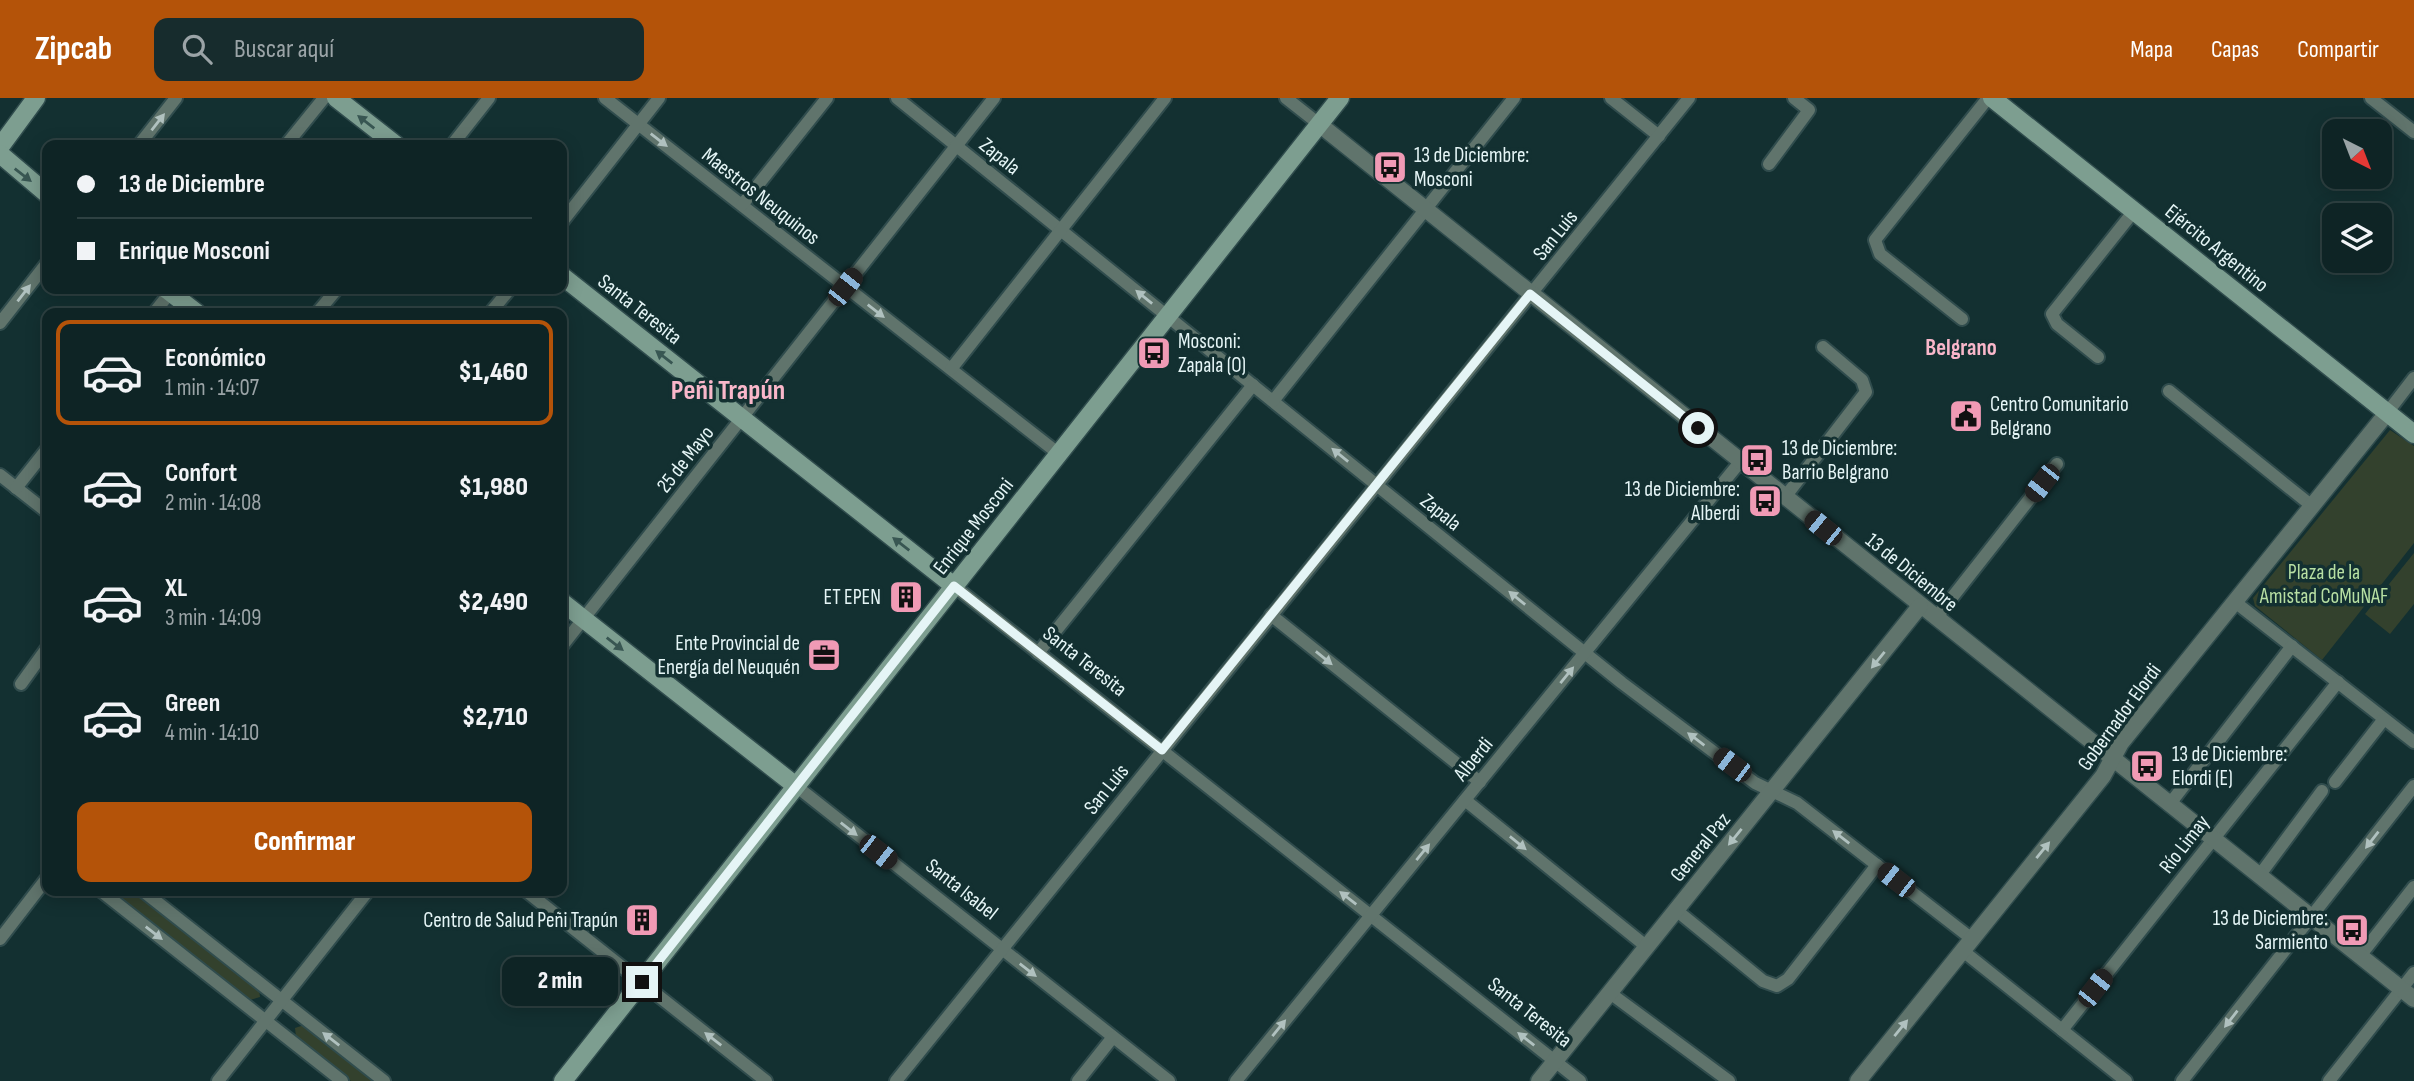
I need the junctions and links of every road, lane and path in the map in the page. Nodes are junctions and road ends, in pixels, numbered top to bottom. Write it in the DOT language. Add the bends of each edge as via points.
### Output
graph roads {
  1 [pos="36,98"];
  2 [pos="176,98"];
  3 [pos="324,98"];
  4 [pos="336,98"];
  5 [pos="489,98"];
  6 [pos="605,98"];
  7 [pos="659,98"];
  8 [pos="827,98"];
  9 [pos="897,98"];
  10 [pos="994,98"];
  11 [pos="1165,98"];
  12 [pos="1286,98"];
  13 [pos="1340,98"];
  14 [pos="1514,98"];
  15 [pos="1611,98"];
  16 [pos="1689,98"];
  17 [pos="1794,98"];
  18 [pos="1990,98"];
  19 [pos="2371,98"];
  20 [pos="639,124"];
  21 [pos="1319,124"];
  22 [pos="2414,132"];
  23 [pos="1659,136"];
  24 [pos="143,140"];
  25 [pos="290,140"];
  26 [pos="390,140"];
  27 [pos="456,140"];
  28 [pos="957,146"];
  29 [pos="0,147"];
  30 [pos="0,154"];
  31 [pos="1769,164"];
  32 [pos="42,190"];
  33 [pos="742,205"];
  34 [pos="1425,210"];
  35 [pos="2134,211"];
  36 [pos="567,216"];
  37 [pos="1061,230"];
  38 [pos="42,269"];
  39 [pos="567,280"];
  40 [pos="845,287"];
  41 [pos="175,294"];
  42 [pos="333,294"];
  43 [pos="506,294"];
  44 [pos="1530,294"];
  45 [pos="191,308"];
  46 [pos="321,308"];
  47 [pos="494,308"];
  48 [pos="1167,316"];
  49 [pos="1962,319"];
  50 [pos="0,323"];
  51 [pos="1823,347"];
  52 [pos="2098,358"];
  53 [pos="951,369"];
  54 [pos="2414,378"];
  55 [pos="1253,385"];
  56 [pos="2169,391"];
  57 [pos="1273,401"];
  58 [pos="2387,413"];
  59 [pos="741,418"];
  60 [pos="2414,434"];
  61 [pos="1059,454"];
  62 [pos="42,455"];
  63 [pos="1740,462"];
  64 [pos="2057,464"];
  65 [pos="0,475"];
  66 [pos="1376,484"];
  67 [pos="16,488"];
  68 [pos="1784,497"];
  69 [pos="2312,506"];
  70 [pos="42,508"];
  71 [pos="954,586"];
  72 [pos="2235,602"];
  73 [pos="567,606"];
  74 [pos="1920,606"];
  75 [pos="1270,615"];
  76 [pos="1936,618"];
  77 [pos="583,619"];
  78 [pos="567,640"];
  79 [pos="2292,646"];
  80 [pos="1038,653"];
  81 [pos="1585,653"];
  82 [pos="42,656"];
  83 [pos="2338,682"];
  84 [pos="21,684"];
  85 [pos="2384,719"];
  86 [pos="2414,743"];
  87 [pos="1162,750"];
  88 [pos="2112,760"];
  89 [pos="1479,782"];
  90 [pos="2334,782"];
  91 [pos="796,786"];
  92 [pos="2414,786"];
  93 [pos="1772,791"];
  94 [pos="2322,791"];
  95 [pos="1465,800"];
  96 [pos="2169,805"];
  97 [pos="2213,839"];
  98 [pos="1877,864"];
  99 [pos="2259,876"];
  100 [pos="42,884"];
  101 [pos="2414,887"];
  102 [pos="107,896"];
  103 [pos="149,896"];
  104 [pos="364,896"];
  105 [pos="532,896"];
  106 [pos="1676,910"];
  107 [pos="1371,916"];
  108 [pos="2311,918"];
  109 [pos="0,939"];
  110 [pos="1967,945"];
  111 [pos="1647,947"];
  112 [pos="1002,949"];
  113 [pos="2360,956"];
  114 [pos="2414,973"];
  115 [pos="642,982"];
  116 [pos="1610,993"];
  117 [pos="2408,994"];
  118 [pos="282,1000"];
  119 [pos="265,1021"];
  120 [pos="2062,1030"];
  121 [pos="1112,1037"];
  122 [pos="1555,1062"];
  123 [pos="218,1081"];
  124 [pos="342,1081"];
  125 [pos="384,1081"];
  126 [pos="563,1081"];
  127 [pos="766,1081"];
  128 [pos="896,1081"];
  129 [pos="1078,1081"];
  130 [pos="1168,1081"];
  131 [pos="1236,1081"];
  132 [pos="1539,1081"];
  133 [pos="1580,1081"];
  134 [pos="1729,1081"];
  135 [pos="1858,1081"];
  136 [pos="2126,1081"];
  137 [pos="2182,1081"];
  138 [pos="2329,1081"];
  1 -- 29 [label="main road"];
  24 -- 2 [label="street, one-way"];
  3 -- 25 [label="street"];
  26 -- 4 [label="main road, one-way"];
  5 -- 27 [label="street"];
  6 -- 20 [label="street, Maestros Neuquinos"];
  7 -- 20 [label="street"];
  8 -- 33 [label="street"];
  9 -- 28 [label="street, Zapala"];
  10 -- 28 [label="street, 25 de Mayo"];
  11 -- 37 [label="street"];
  12 -- 21 [label="street, 13 de Diciembre"];
  13 -- 21 [label="main road, Enrique Mosconi"];
  14 -- 34 [label="street"];
  15 -- 23 [label="street"];
  16 -- 23 [label="street, San Luis"];
  17 -- 31 [label="street" via="1809,110"];
  18 -- 35 [label="main road, Ejército Argentino"];
  18 -- 49 [label="street" via="1875,240 1880,254"];
  19 -- 22 [label="street"];
  20 -- 33 [label="street, Maestros Neuquinos, one-way"];
  20 -- 36 [label="street"];
  21 -- 34 [label="street, 13 de Diciembre"];
  21 -- 48 [label="main road, Enrique Mosconi"];
  23 -- 44 [label="street, San Luis"];
  28 -- 37 [label="street, Zapala"];
  28 -- 40 [label="street, 25 de Mayo"];
  30 -- 32 [label="main road, one-way"];
  33 -- 40 [label="street, Maestros Neuquinos"];
  34 -- 44 [label="street, 13 de Diciembre"];
  34 -- 57 [label="street"];
  35 -- 52 [label="street" via="2052,314 2057,324"];
  35 -- 58 [label="main road, Ejército Argentino"];
  48 -- 37 [label="street, Zapala, one-way"];
  37 -- 53 [label="street"];
  50 -- 38 [label="street, one-way"];
  59 -- 39 [label="main road, Santa Teresita, one-way"];
  40 -- 53 [label="street, Maestros Neuquinos, one-way"];
  40 -- 59 [label="street, 25 de Mayo"];
  41 -- 45 [label="main road"];
  42 -- 46 [label="street"];
  43 -- 47 [label="street"];
  44 -- 63 [label="street, 13 de Diciembre"];
  44 -- 66 [label="street, San Luis"];
  48 -- 55 [label="street, Zapala"];
  48 -- 61 [label="main road, Enrique Mosconi"];
  51 -- 68 [label="street" via="1862,380 1866,392"];
  53 -- 61 [label="street, Maestros Neuquinos"];
  54 -- 58 [label="street, Gobernador Elordi"];
  55 -- 57 [label="street, Zapala"];
  55 -- 80 [label="street"];
  56 -- 69 [label="street"];
  66 -- 57 [label="street, Zapala, one-way"];
  58 -- 60 [label="main road, Ejército Argentino"];
  58 -- 69 [label="street, Gobernador Elordi"];
  71 -- 59 [label="main road, Santa Teresita, one-way"];
  59 -- 77 [label="street, 25 de Mayo"];
  61 -- 71 [label="main road, Enrique Mosconi"];
  62 -- 67 [label="street"];
  63 -- 68 [label="street, 13 de Diciembre"];
  63 -- 81 [label="street, Alberdi"];
  64 -- 76 [label="street"];
  65 -- 67 [label="street"];
  66 -- 75 [label="street, San Luis"];
  81 -- 66 [label="street, Zapala, one-way"];
  67 -- 70 [label="street"];
  68 -- 74 [label="street, 13 de Diciembre"];
  69 -- 72 [label="street, Gobernador Elordi"];
  71 -- 80 [label="street, Santa Teresita"];
  71 -- 91 [label="main road, Enrique Mosconi"];
  72 -- 79 [label="street"];
  72 -- 88 [label="street, Gobernador Elordi"];
  73 -- 77 [label="main road, Santa Isabel"];
  74 -- 76 [label="street, 13 de Diciembre"];
  74 -- 93 [label="street, General Paz, one-way"];
  75 -- 87 [label="street, San Luis"];
  75 -- 89 [label="street, one-way"];
  76 -- 88 [label="street, 13 de Diciembre"];
  77 -- 78 [label="street, 25 de Mayo"];
  77 -- 91 [label="main road, Santa Isabel, one-way"];
  79 -- 83 [label="street"];
  79 -- 96 [label="street"];
  80 -- 87 [label="street, Santa Teresita"];
  89 -- 81 [label="street, Alberdi, one-way"];
  93 -- 81 [label="street, Zapala, one-way" via="1751,780"];
  82 -- 84 [label="street"];
  83 -- 85 [label="street"];
  83 -- 97 [label="street, Río Limay"];
  85 -- 86 [label="street"];
  85 -- 90 [label="street"];
  107 -- 87 [label="street, Santa Teresita, one-way"];
  87 -- 112 [label="street, San Luis"];
  88 -- 96 [label="street, 13 de Diciembre"];
  110 -- 88 [label="street, Gobernador Elordi, one-way"];
  89 -- 95 [label="street, Alberdi"];
  91 -- 112 [label="street, Santa Isabel, one-way"];
  91 -- 115 [label="main road, Enrique Mosconi"];
  92 -- 108 [label="street, one-way"];
  98 -- 93 [label="street, Zapala, one-way" via="1794,800"];
  93 -- 106 [label="street, General Paz, one-way"];
  94 -- 99 [label="street"];
  107 -- 95 [label="street, Alberdi, one-way"];
  95 -- 111 [label="street, one-way"];
  96 -- 97 [label="street, 13 de Diciembre"];
  97 -- 99 [label="street, 13 de Diciembre"];
  97 -- 120 [label="street, Río Limay"];
  98 -- 106 [label="street" via="1788,979 1777,986 1763,981"];
  98 -- 110 [label="street, Zapala"];
  99 -- 108 [label="street, 13 de Diciembre"];
  100 -- 109 [label="street"];
  101 -- 113 [label="street"];
  102 -- 119 [label="street, one-way"];
  103 -- 118 [label="street"];
  104 -- 118 [label="street"];
  105 -- 115 [label="street"];
  106 -- 111 [label="street, General Paz"];
  122 -- 107 [label="street, Santa Teresita, one-way"];
  131 -- 107 [label="street, Alberdi, one-way"];
  108 -- 113 [label="street, 13 de Diciembre"];
  108 -- 137 [label="street, one-way"];
  110 -- 120 [label="street, Zapala"];
  135 -- 110 [label="street, Gobernador Elordi, one-way"];
  111 -- 116 [label="street, General Paz"];
  112 -- 121 [label="street, Santa Isabel, one-way"];
  112 -- 128 [label="street, San Luis"];
  113 -- 117 [label="street, 13 de Diciembre"];
  114 -- 117 [label="street"];
  115 -- 126 [label="main road, Enrique Mosconi"];
  127 -- 115 [label="street, one-way"];
  116 -- 122 [label="street, General Paz"];
  116 -- 134 [label="street"];
  117 -- 138 [label="street"];
  118 -- 119 [label="street"];
  125 -- 118 [label="street, one-way"];
  119 -- 123 [label="street"];
  119 -- 124 [label="street"];
  120 -- 136 [label="street, Zapala"];
  121 -- 129 [label="street"];
  121 -- 130 [label="street, Santa Isabel"];
  122 -- 132 [label="street, General Paz"];
  122 -- 133 [label="street, Santa Teresita"];
}
